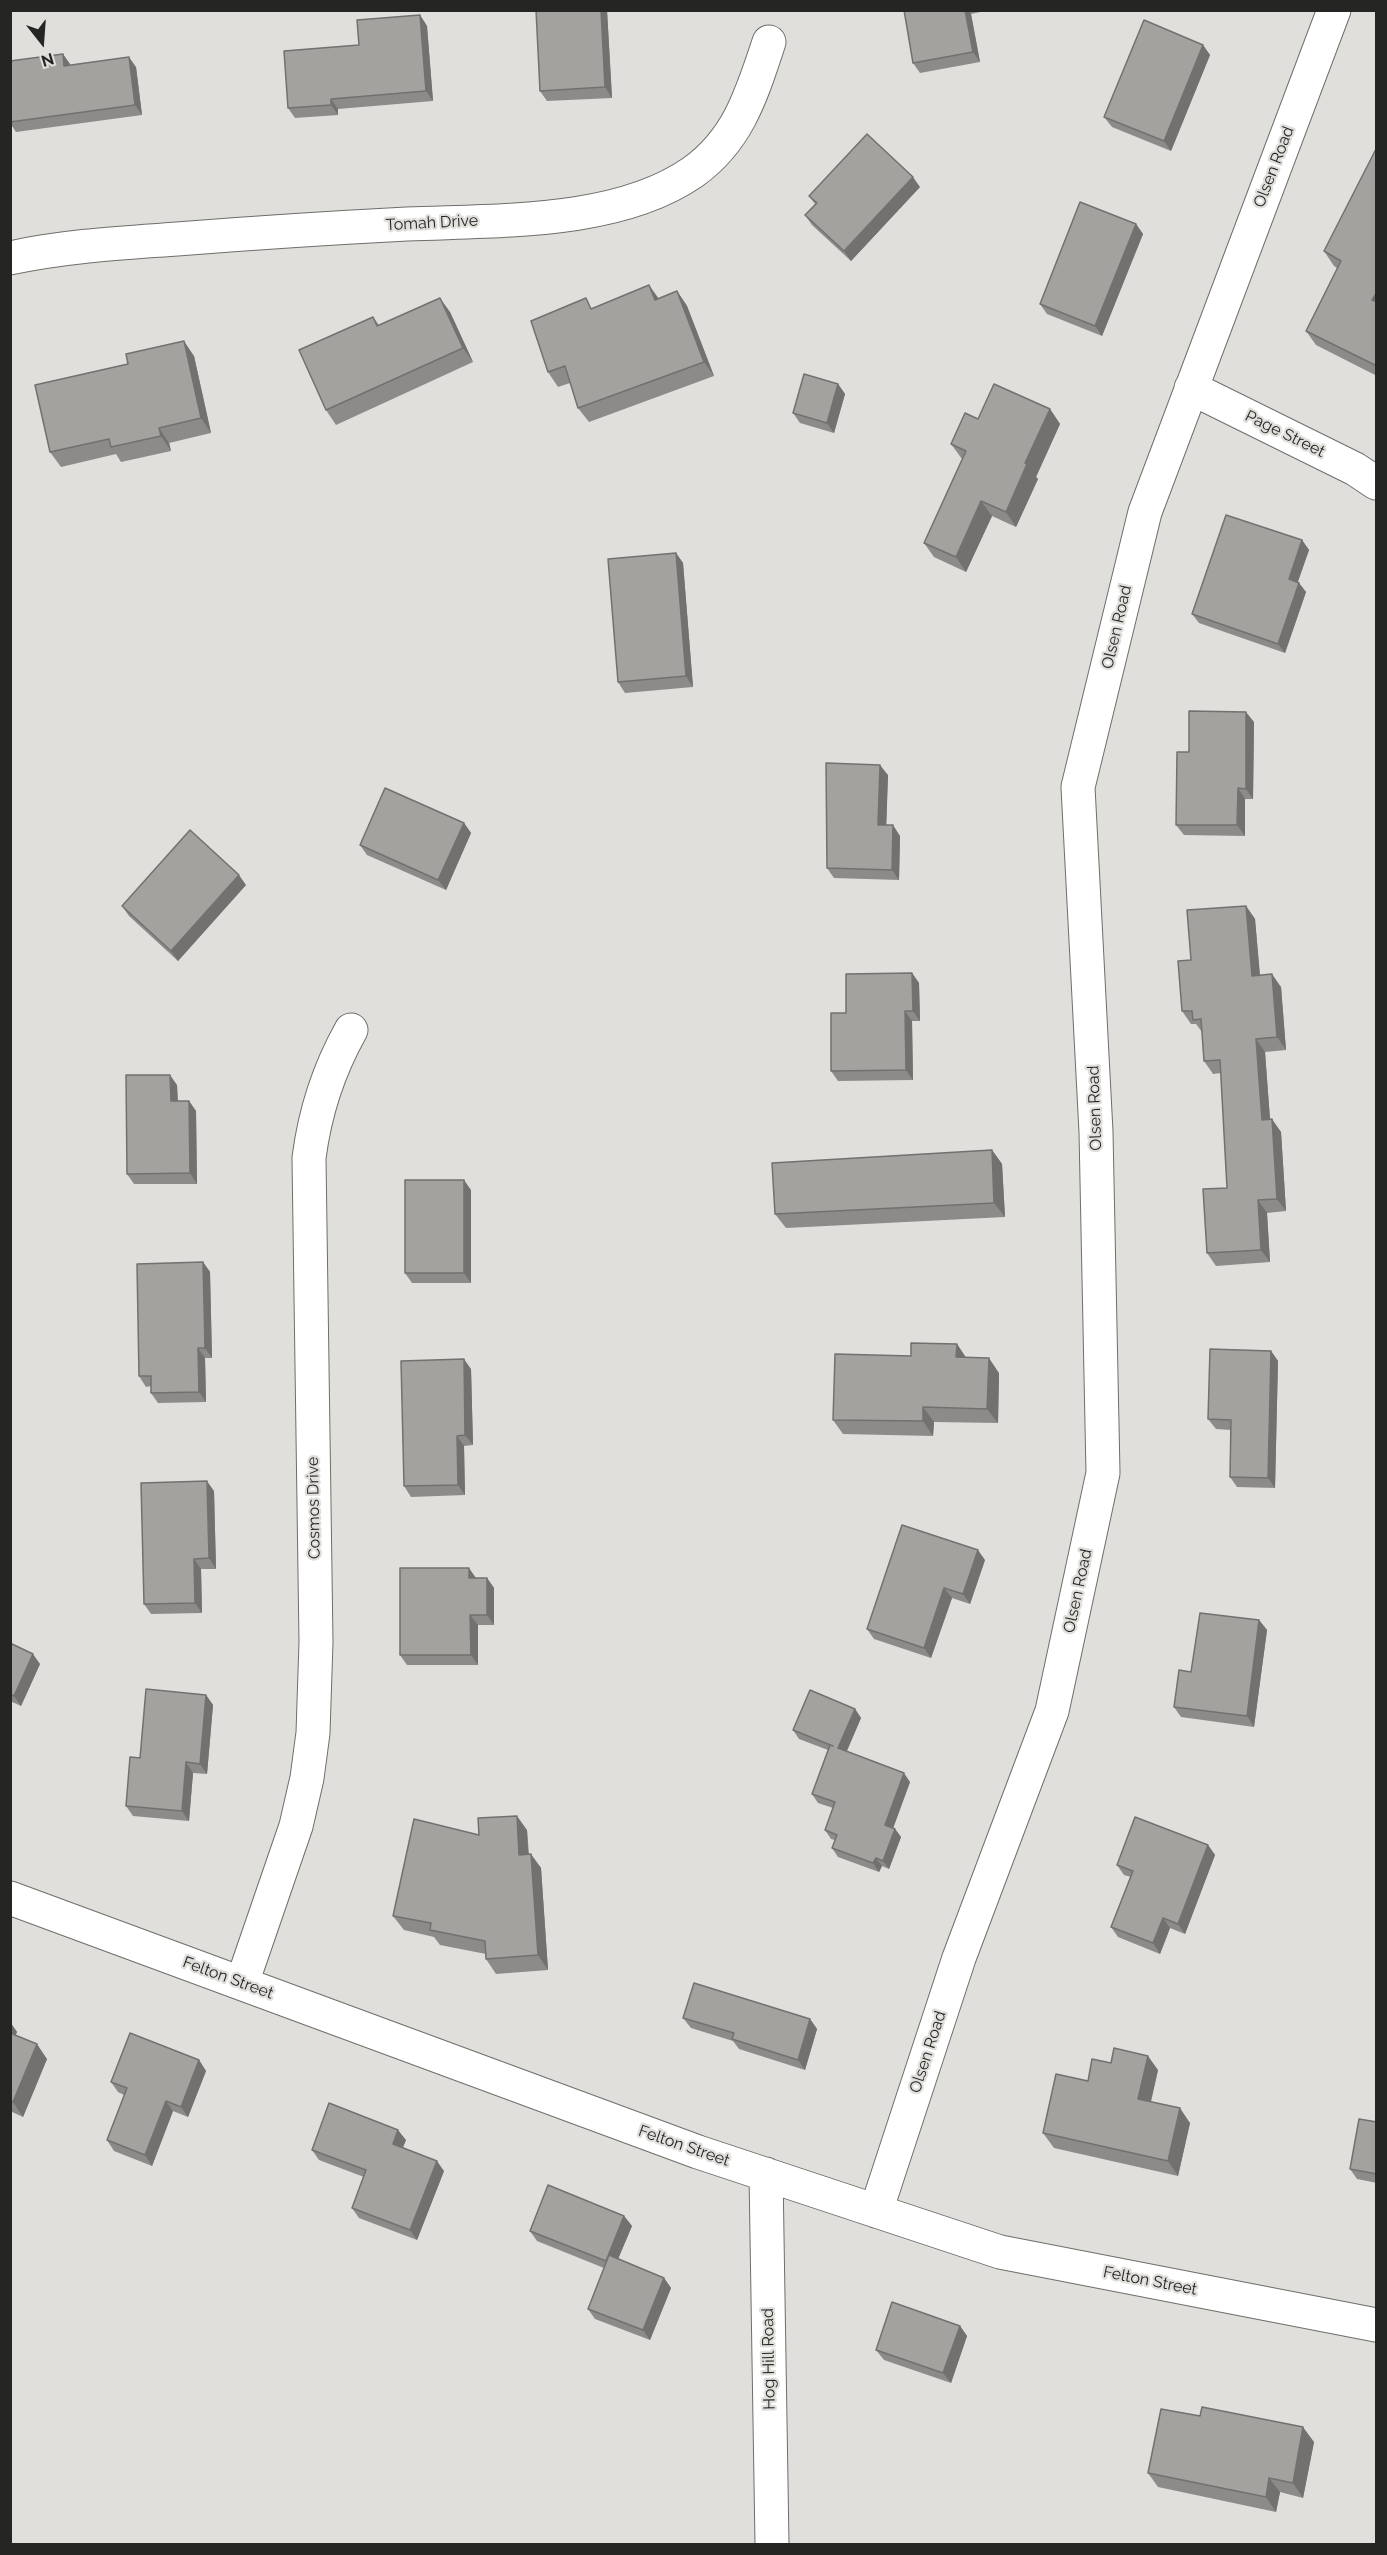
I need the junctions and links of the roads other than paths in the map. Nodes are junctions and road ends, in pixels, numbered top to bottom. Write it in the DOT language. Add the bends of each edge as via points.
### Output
graph roads {
  1 [pos="1334,10"];
  2 [pos="770,42"];
  3 [pos="10,258"];
  4 [pos="1191,388"];
  5 [pos="1377,483"];
  6 [pos="351,1029"];
  7 [pos="10,1898"];
  8 [pos="242,1983"];
  9 [pos="766,2174"];
  10 [pos="876,2211"];
  11 [pos="1377,2325"];
  12 [pos="772,2544"];
  1 -- 4 [label="street, Olsen Road"];
  2 -- 3 [label="street, Tomah Drive" via="745,111 726,141 693,172 656,192 610,207 544,217 115,243"];
  4 -- 5 [label="street, Page Street"];
  4 -- 10 [label="street, Olsen Road" via="1145,512 1078,787 1096,1132 1103,1473 1052,1711 958,1958"];
  6 -- 8 [label="street, Cosmos Drive" via="322,1090 309,1158 314,1732 296,1826"];
  7 -- 8 [label="street, Felton Street"];
  8 -- 9 [label="street, Felton Street"];
  9 -- 10 [label="street, Felton Street"];
  9 -- 12 [label="street, Hog Hill Road"];
  10 -- 11 [label="street, Felton Street" via="1000,2252"];
}
